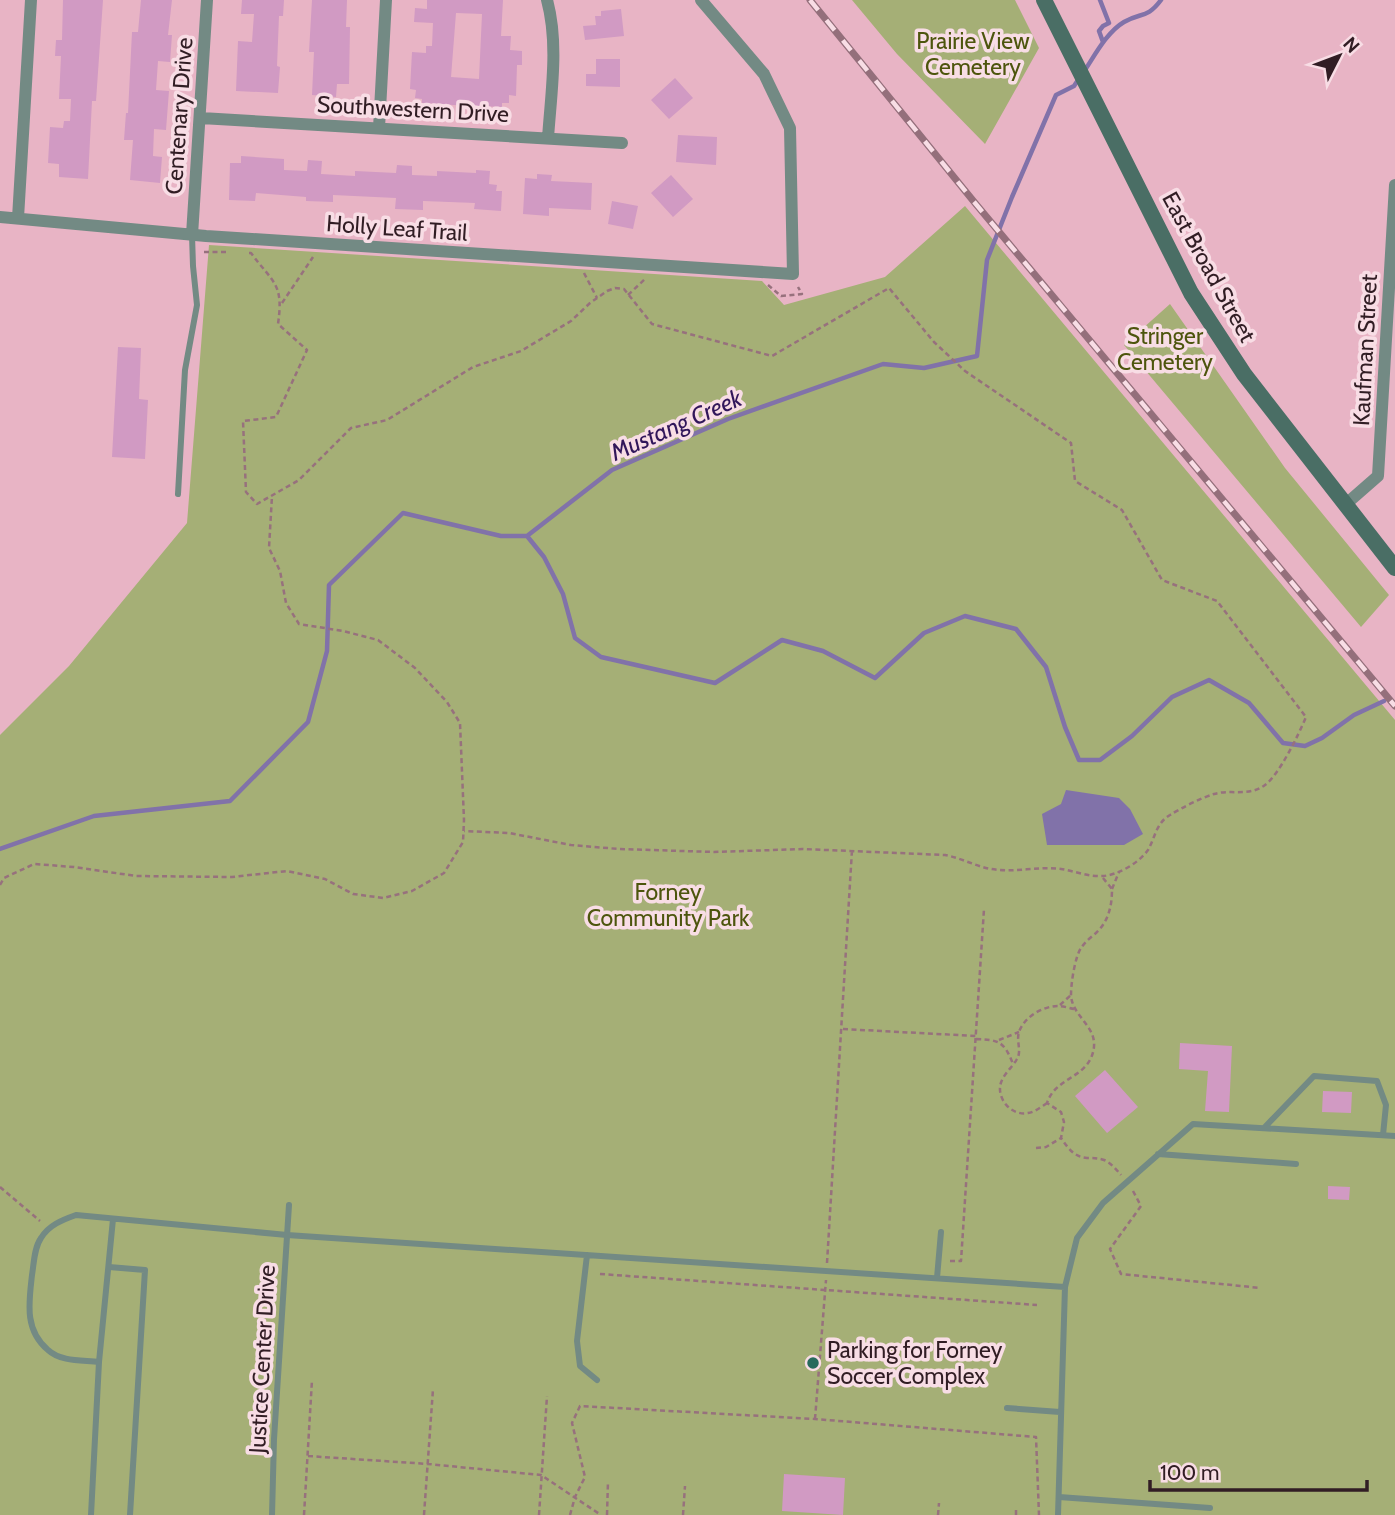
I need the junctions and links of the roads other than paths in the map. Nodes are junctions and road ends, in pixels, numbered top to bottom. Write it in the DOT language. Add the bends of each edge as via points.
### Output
graph roads {
  1 [pos="31,0"];
  2 [pos="207,0"];
  3 [pos="386,0"];
  4 [pos="547,0"];
  5 [pos="701,0"];
  6 [pos="1044,0"];
  7 [pos="201,118"];
  8 [pos="379,128"];
  9 [pos="548,138"];
  10 [pos="622,143"];
  11 [pos="1395,185"];
  12 [pos="0,216"];
  13 [pos="18,218"];
  14 [pos="192,235"];
  15 [pos="178,494"];
  16 [pos="1346,504"];
  17 [pos="1395,568"];
  18 [pos="1264,1128"];
  19 [pos="1383,1135"];
  20 [pos="1395,1136"];
  21 [pos="1158,1154"];
  22 [pos="1296,1164"];
  23 [pos="289,1205"];
  24 [pos="113,1219"];
  25 [pos="941,1232"];
  26 [pos="287,1235"];
  27 [pos="587,1255"];
  28 [pos="109,1266"];
  29 [pos="937,1278"];
  30 [pos="1065,1287"];
  31 [pos="99,1362"];
  32 [pos="597,1380"];
  33 [pos="1007,1408"];
  34 [pos="1060,1412"];
  35 [pos="1059,1497"];
  36 [pos="1210,1508"];
  37 [pos="91,1515"];
  38 [pos="130,1515"];
  39 [pos="272,1515"];
  40 [pos="1058,1515"];
  1 -- 13 [label="street"];
  2 -- 7 [label="street, Centenary Drive"];
  3 -- 8 [label="street"];
  4 -- 9 [label="street" via="553,58"];
  5 -- 14 [label="street, Holly Leaf Trail" via="764,74 790,128 793,274"];
  6 -- 16 [label="main road, East Broad Street" via="1191,293 1244,374"];
  7 -- 8 [label="street, Southwestern Drive"];
  7 -- 14 [label="street, Centenary Drive"];
  8 -- 9 [label="street, Southwestern Drive"];
  9 -- 10 [label="street, Southwestern Drive"];
  11 -- 16 [label="street, Kaufman Street" via="1378,476"];
  12 -- 13 [label="street, Holly Leaf Trail"];
  13 -- 14 [label="street, Holly Leaf Trail"];
  14 -- 15 [label="lane" via="197,305 186,370"];
  16 -- 17 [label="main road, East Broad Street"];
  18 -- 19 [label="lane"];
  18 -- 19 [label="lane" via="1314,1076 1377,1081 1386,1105"];
  18 -- 21 [label="lane" via="1194,1124"];
  19 -- 20 [label="lane"];
  21 -- 22 [label="lane"];
  21 -- 30 [label="lane" via="1103,1203 1077,1238"];
  23 -- 26 [label="lane, Justice Center Drive"];
  24 -- 26 [label="lane"];
  24 -- 28 [label="lane"];
  24 -- 31 [label="lane" via="76,1215 49,1229 39,1240 34,1258 28,1309 39,1341 49,1351 62,1358"];
  25 -- 29 [label="lane"];
  26 -- 27 [label="lane"];
  26 -- 39 [label="lane, Justice Center Drive"];
  27 -- 29 [label="lane"];
  27 -- 32 [label="lane" via="577,1340 580,1366"];
  28 -- 31 [label="lane"];
  28 -- 38 [label="lane" via="145,1270"];
  29 -- 30 [label="lane"];
  30 -- 34 [label="lane"];
  31 -- 37 [label="lane"];
  33 -- 34 [label="lane"];
  34 -- 35 [label="lane"];
  35 -- 36 [label="lane"];
  35 -- 40 [label="lane"];
}
